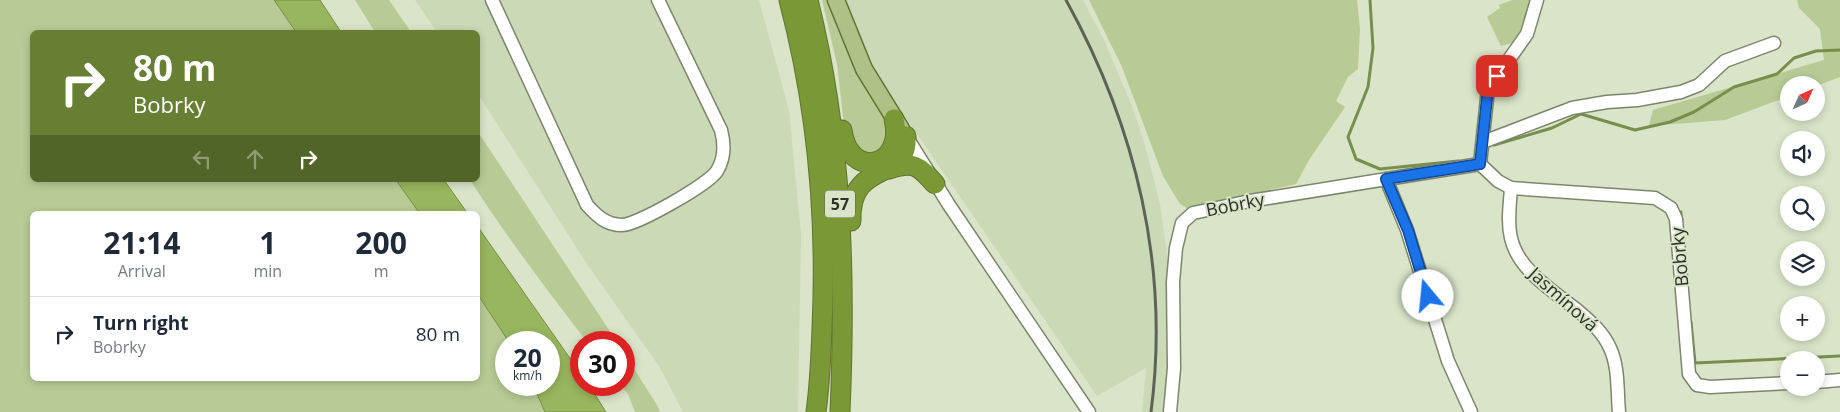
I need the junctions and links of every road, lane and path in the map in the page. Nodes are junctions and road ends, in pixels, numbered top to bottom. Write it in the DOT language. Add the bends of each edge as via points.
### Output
graph roads {
  1 [pos="492,0"];
  2 [pos="658,0"];
  3 [pos="781,0"];
  4 [pos="789,0"];
  5 [pos="808,0"];
  6 [pos="836,0"];
  7 [pos="1537,0"];
  8 [pos="815,28"];
  9 [pos="1774,43"];
  10 [pos="807,80"];
  11 [pos="894,119"];
  12 [pos="1483,142"];
  13 [pos="905,147"];
  14 [pos="1480,164"];
  15 [pos="883,171"];
  16 [pos="1386,179"];
  17 [pos="935,184"];
  18 [pos="1510,188"];
  19 [pos="1840,380"];
  20 [pos="842,381"];
  21 [pos="1825,381"];
  22 [pos="1780,383"];
  23 [pos="816,412"];
  24 [pos="840,412"];
  25 [pos="1090,412"];
  26 [pos="1170,412"];
  27 [pos="1471,412"];
  28 [pos="1619,412"];
  1 -- 2 [label="street" via="587,205 609,224 624,226 638,222 708,182 723,157 721,130"];
  3 -- 10 [label="highway"];
  4 -- 10 [label="highway, 57"];
  5 -- 8 [label="highway, 57"];
  6 -- 11 [label="main road" via="864,69"];
  7 -- 12 [label="street" via="1527,34 1488,89"];
  8 -- 13 [label="highway" via="835,82 846,150 867,162"];
  8 -- 20 [label="highway, 57" via="836,150 840,197"];
  9 -- 12 [label="street" via="1725,62 1700,86 1638,100 1572,108"];
  10 -- 23 [label="highway, 57" via="821,199 824,284"];
  11 -- 13 [label="highway" via="896,138"];
  12 -- 14 [label="street"];
  13 -- 15 [label="highway" via="899,160"];
  13 -- 17 [label="street"];
  14 -- 16 [label="street, Bobrky"];
  14 -- 18 [label="street"];
  15 -- 17 [label="highway" via="910,164 920,168"];
  15 -- 20 [label="highway" via="864,180 852,200 852,301"];
  16 -- 26 [label="street, Bobrky" via="1215,207 1193,213 1182,223 1173,282 1174,368"];
  16 -- 27 [label="street" via="1408,230 1448,362"];
  17 -- 25 [label="street"];
  18 -- 22 [label="street, Bobrky" via="1655,198 1670,208 1676,219 1689,374 1697,385 1710,387"];
  18 -- 28 [label="street, Jasmínová" via="1508,223 1517,254 1542,282 1589,320 1603,336 1615,360"];
  19 -- 21 [label="street"];
  20 -- 24 [label="highway, 57"];
}
